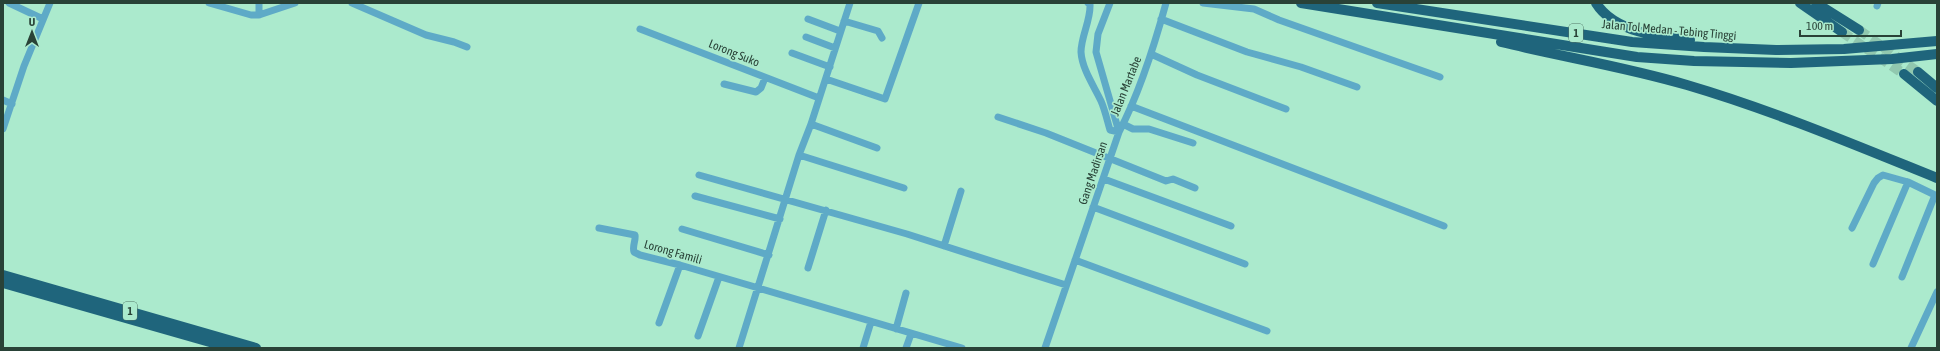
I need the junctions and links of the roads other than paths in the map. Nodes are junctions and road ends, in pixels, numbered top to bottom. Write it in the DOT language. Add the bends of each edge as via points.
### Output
graph roads {
  1 [pos="9,3"];
  2 [pos="50,3"];
  3 [pos="209,3"];
  4 [pos="259,3"];
  5 [pos="293,3"];
  6 [pos="352,3"];
  7 [pos="850,3"];
  8 [pos="919,3"];
  9 [pos="1088,3"];
  10 [pos="1110,3"];
  11 [pos="1166,3"];
  12 [pos="1203,3"];
  13 [pos="1301,3"];
  14 [pos="1376,3"];
  15 [pos="1596,3"];
  16 [pos="1800,3"];
  17 [pos="1816,3"];
  18 [pos="234,7"];
  19 [pos="259,15"];
  20 [pos="43,18"];
  21 [pos="808,18"];
  22 [pos="1161,19"];
  23 [pos="844,21"];
  24 [pos="640,29"];
  25 [pos="1455,29"];
  26 [pos="1859,30"];
  27 [pos="840,32"];
  28 [pos="1842,32"];
  29 [pos="806,38"];
  30 [pos="882,38"];
  31 [pos="1937,41"];
  32 [pos="467,47"];
  33 [pos="836,48"];
  34 [pos="1776,50"];
  35 [pos="792,54"];
  36 [pos="1151,54"];
  37 [pos="1937,54"];
  38 [pos="830,67"];
  39 [pos="1918,72"];
  40 [pos="1904,74"];
  41 [pos="1440,77"];
  42 [pos="765,78"];
  43 [pos="826,79"];
  44 [pos="724,84"];
  45 [pos="1356,87"];
  46 [pos="1937,88"];
  47 [pos="819,98"];
  48 [pos="3,100"];
  49 [pos="1937,101"];
  50 [pos="12,104"];
  51 [pos="1131,106"];
  52 [pos="1286,109"];
  53 [pos="998,117"];
  54 [pos="812,124"];
  55 [pos="1123,124"];
  56 [pos="3,129"];
  57 [pos="1119,132"];
  58 [pos="1193,143"];
  59 [pos="876,148"];
  60 [pos="799,155"];
  61 [pos="1110,159"];
  62 [pos="700,175"];
  63 [pos="1937,178"];
  64 [pos="1104,179"];
  65 [pos="1908,182"];
  66 [pos="904,188"];
  67 [pos="1195,188"];
  68 [pos="961,191"];
  69 [pos="1936,195"];
  70 [pos="695,196"];
  71 [pos="786,199"];
  72 [pos="1093,207"];
  73 [pos="826,210"];
  74 [pos="780,219"];
  75 [pos="1232,226"];
  76 [pos="1444,226"];
  77 [pos="599,228"];
  78 [pos="1852,228"];
  79 [pos="682,229"];
  80 [pos="944,246"];
  81 [pos="769,255"];
  82 [pos="1075,260"];
  83 [pos="1245,264"];
  84 [pos="1873,264"];
  85 [pos="680,265"];
  86 [pos="808,268"];
  87 [pos="3,275"];
  88 [pos="720,277"];
  89 [pos="1902,277"];
  90 [pos="3,283"];
  91 [pos="1066,285"];
  92 [pos="758,289"];
  93 [pos="906,292"];
  94 [pos="1937,292"];
  95 [pos="871,322"];
  96 [pos="659,323"];
  97 [pos="896,329"];
  98 [pos="1267,331"];
  99 [pos="911,334"];
  100 [pos="698,336"];
  101 [pos="231,348"];
  102 [pos="256,348"];
  103 [pos="739,348"];
  104 [pos="863,348"];
  105 [pos="906,348"];
  106 [pos="962,348"];
  107 [pos="1045,348"];
  108 [pos="1910,348"];
  1 -- 20 [label="street"];
  2 -- 20 [label="street"];
  3 -- 18 [label="street"];
  4 -- 19 [label="street"];
  5 -- 19 [label="street"];
  6 -- 32 [label="street" via="426,35"];
  7 -- 23 [label="street"];
  8 -- 43 [label="street" via="885,98"];
  9 -- 57 [label="street, Jalan Martabe" via="1090,8 1081,54 1110,130"];
  10 -- 57 [label="street, Gang Madirsan" via="1098,34 1096,52"];
  11 -- 22 [label="street, Jalan Martabe"];
  12 -- 41 [label="street" via="1254,9"];
  13 -- 25 [label="highway, 1"];
  14 -- 34 [label="highway, Jalan Tol Medan - Tebing Tinggi / 1" via="1632,42"];
  15 -- 34 [label="highway" via="1608,16 1630,29 1686,40"];
  16 -- 28 [label="highway"];
  17 -- 26 [label="highway"];
  18 -- 19 [label="street" via="251,15"];
  20 -- 50 [label="street"];
  21 -- 27 [label="street"];
  22 -- 36 [label="street, Jalan Martabe"];
  22 -- 45 [label="street" via="1247,52"];
  23 -- 27 [label="street"];
  23 -- 30 [label="street" via="878,31"];
  24 -- 42 [label="street, Lorong Suko" via="735,64"];
  25 -- 37 [label="highway, 1" via="1637,57 1694,61 1821,62"];
  25 -- 63 [label="highway" via="1688,85 1829,134"];
  27 -- 33 [label="street"];
  29 -- 33 [label="street"];
  31 -- 34 [label="highway, Jalan Tol Medan - Tebing Tinggi / 1" via="1858,48"];
  33 -- 38 [label="street"];
  35 -- 38 [label="street"];
  36 -- 51 [label="street, Jalan Martabe"];
  36 -- 52 [label="street"];
  38 -- 43 [label="street"];
  39 -- 46 [label="highway"];
  40 -- 49 [label="highway"];
  42 -- 44 [label="street" via="761,88 756,92"];
  42 -- 47 [label="street, Lorong Suko"];
  43 -- 47 [label="street"];
  47 -- 54 [label="street"];
  48 -- 50 [label="street"];
  50 -- 56 [label="street"];
  51 -- 55 [label="street, Jalan Martabe"];
  51 -- 76 [label="street"];
  53 -- 61 [label="street"];
  54 -- 59 [label="street"];
  54 -- 60 [label="street"];
  55 -- 57 [label="street, Jalan Martabe"];
  55 -- 58 [label="street" via="1133,129 1149,129"];
  57 -- 61 [label="street, Gang Madirsan"];
  60 -- 66 [label="street"];
  60 -- 71 [label="street"];
  61 -- 64 [label="street, Gang Madirsan"];
  61 -- 67 [label="street" via="1166,181 1173,179"];
  62 -- 71 [label="street"];
  64 -- 72 [label="street, Gang Madirsan"];
  64 -- 75 [label="street"];
  65 -- 69 [label="street"];
  65 -- 78 [label="street" via="1886,175 1878,178"];
  65 -- 84 [label="street"];
  68 -- 80 [label="street"];
  69 -- 89 [label="street"];
  70 -- 74 [label="street"];
  71 -- 73 [label="street"];
  71 -- 74 [label="street"];
  72 -- 82 [label="street, Gang Madirsan"];
  72 -- 83 [label="street"];
  73 -- 80 [label="street"];
  73 -- 86 [label="street"];
  74 -- 81 [label="street"];
  77 -- 85 [label="street, Lorong Famili" via="635,235 634,252"];
  79 -- 81 [label="street"];
  80 -- 91 [label="street"];
  81 -- 92 [label="street"];
  82 -- 91 [label="street, Gang Madirsan"];
  82 -- 98 [label="street"];
  85 -- 88 [label="street, Lorong Famili"];
  85 -- 96 [label="street"];
  87 -- 102 [label="highway, 1"];
  88 -- 92 [label="street, Lorong Famili"];
  88 -- 100 [label="street"];
  90 -- 101 [label="highway, 1"];
  91 -- 107 [label="street, Gang Madirsan"];
  92 -- 95 [label="street, Lorong Famili"];
  92 -- 103 [label="street"];
  93 -- 97 [label="street"];
  94 -- 108 [label="street"];
  95 -- 97 [label="street, Lorong Famili"];
  95 -- 104 [label="street"];
  97 -- 99 [label="street, Lorong Famili"];
  99 -- 105 [label="street"];
  99 -- 106 [label="street, Lorong Famili"];
}
